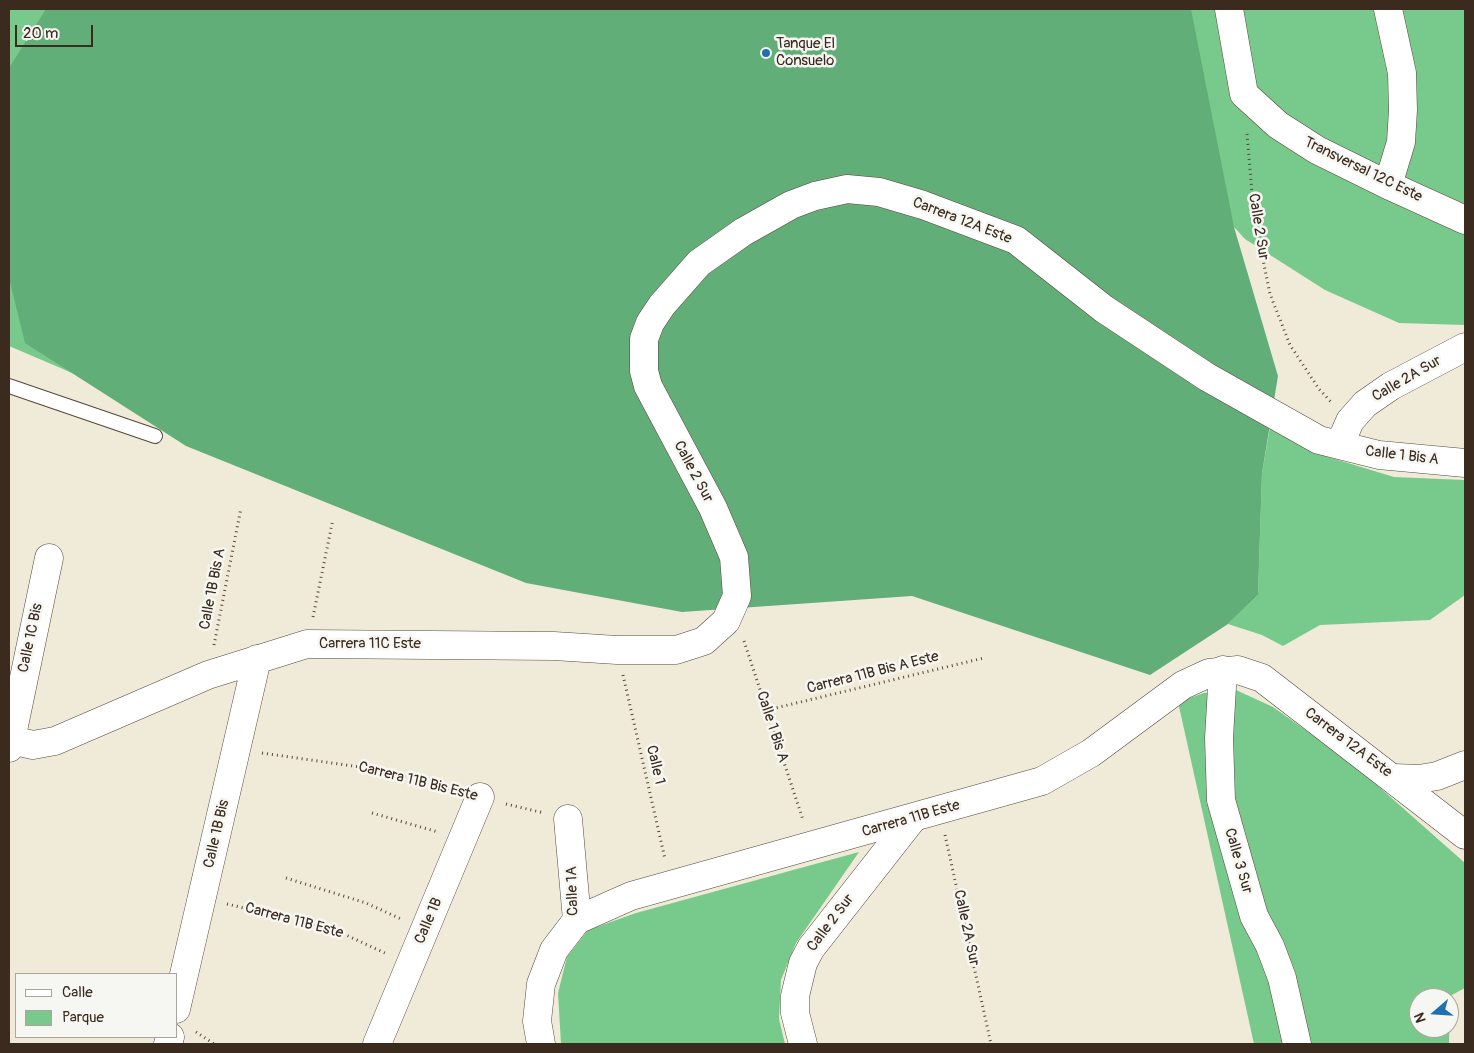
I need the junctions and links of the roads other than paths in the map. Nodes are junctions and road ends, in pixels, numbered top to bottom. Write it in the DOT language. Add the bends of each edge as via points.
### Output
graph roads {
  1 [pos="1229,9"];
  2 [pos="1388,9"];
  3 [pos="1388,186"];
  4 [pos="1465,220"];
  5 [pos="644,338"];
  6 [pos="1465,347"];
  7 [pos="9,386"];
  8 [pos="1345,433"];
  9 [pos="156,436"];
  10 [pos="1465,463"];
  11 [pos="49,558"];
  12 [pos="733,607"];
  13 [pos="257,659"];
  14 [pos="1223,670"];
  15 [pos="9,742"];
  16 [pos="1465,765"];
  17 [pos="1394,778"];
  18 [pos="480,797"];
  19 [pos="913,818"];
  20 [pos="568,819"];
  21 [pos="1465,835"];
  22 [pos="577,920"];
  23 [pos="178,1000"];
  24 [pos="377,1044"];
  25 [pos="541,1044"];
  26 [pos="803,1044"];
  27 [pos="1297,1044"];
  1 -- 3 [label="street, Transversal 12C Este" via="1244,94 1278,125 1317,150"];
  2 -- 3 [label="street" via="1402,73 1403,110 1401,142"];
  3 -- 4 [label="street, Transversal 12C Este"];
  5 -- 8 [label="street, Carrera 12A Este" via="662,305 699,263 763,220 815,196 847,190 879,192 1016,240 1104,309 1207,377 1318,440"];
  5 -- 12 [label="street, Calle 2 Sur" via="644,371 648,386 717,516 734,557 737,596"];
  6 -- 8 [label="street, Calle 2A Sur" via="1364,404"];
  7 -- 9 [label="lane"];
  8 -- 10 [label="street, Calle 1 Bis A" via="1355,450"];
  11 -- 15 [label="street, Calle 1C Bis"];
  12 -- 13 [label="street, Carrera 11C Este" via="716,632 704,641 676,650 307,644"];
  13 -- 15 [label="street, Carrera 11C Este" via="208,675 55,741 33,745"];
  13 -- 23 [label="street, Calle 1B Bis"];
  14 -- 17 [label="street, Carrera 12A Este" via="1248,672 1262,678"];
  14 -- 19 [label="street, Carrera 11B Este" via="1183,685 1091,753 1042,781"];
  14 -- 27 [label="street, Calle 3 Sur" via="1219,738 1221,800 1254,916 1282,978"];
  16 -- 17 [label="street" via="1438,776"];
  17 -- 21 [label="street, Carrera 12A Este"];
  18 -- 24 [label="street, Calle 1B"];
  19 -- 22 [label="street, Carrera 11B Este" via="631,896"];
  19 -- 26 [label="street, Calle 2 Sur" via="811,948 803,963 795,996 795,1013"];
  20 -- 22 [label="street, Calle 1A"];
  22 -- 25 [label="street, Calle 1A" via="554,950 541,984 537,1022"];
}
